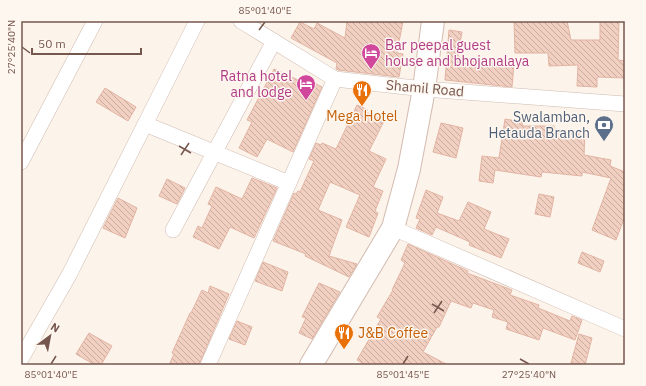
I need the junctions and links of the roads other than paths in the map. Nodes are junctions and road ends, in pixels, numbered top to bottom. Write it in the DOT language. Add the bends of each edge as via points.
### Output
graph roads {
  1 [pos="95,21"];
  2 [pos="197,21"];
  3 [pos="241,21"];
  4 [pos="433,21"];
  5 [pos="274,41"];
  6 [pos="335,79"];
  7 [pos="424,89"];
  8 [pos="625,104"];
  9 [pos="145,124"];
  10 [pos="214,152"];
  11 [pos="21,162"];
  12 [pos="289,184"];
  13 [pos="393,228"];
  14 [pos="173,230"];
  15 [pos="625,329"];
  16 [pos="21,359"];
  17 [pos="208,365"];
  18 [pos="311,365"];
  1 -- 11 [label="street"];
  2 -- 9 [label="street"];
  3 -- 5 [label="street, Shamil Road"];
  4 -- 7 [label="street"];
  5 -- 6 [label="street, Shamil Road"];
  5 -- 10 [label="street"];
  6 -- 7 [label="street, Shamil Road"];
  6 -- 12 [label="street"];
  7 -- 8 [label="street, Shamil Road"];
  7 -- 13 [label="street" via="409,169"];
  9 -- 10 [label="street"];
  9 -- 16 [label="street" via="69,275"];
  10 -- 12 [label="street"];
  10 -- 14 [label="street"];
  12 -- 17 [label="street"];
  13 -- 15 [label="street"];
  13 -- 18 [label="street"];
}
